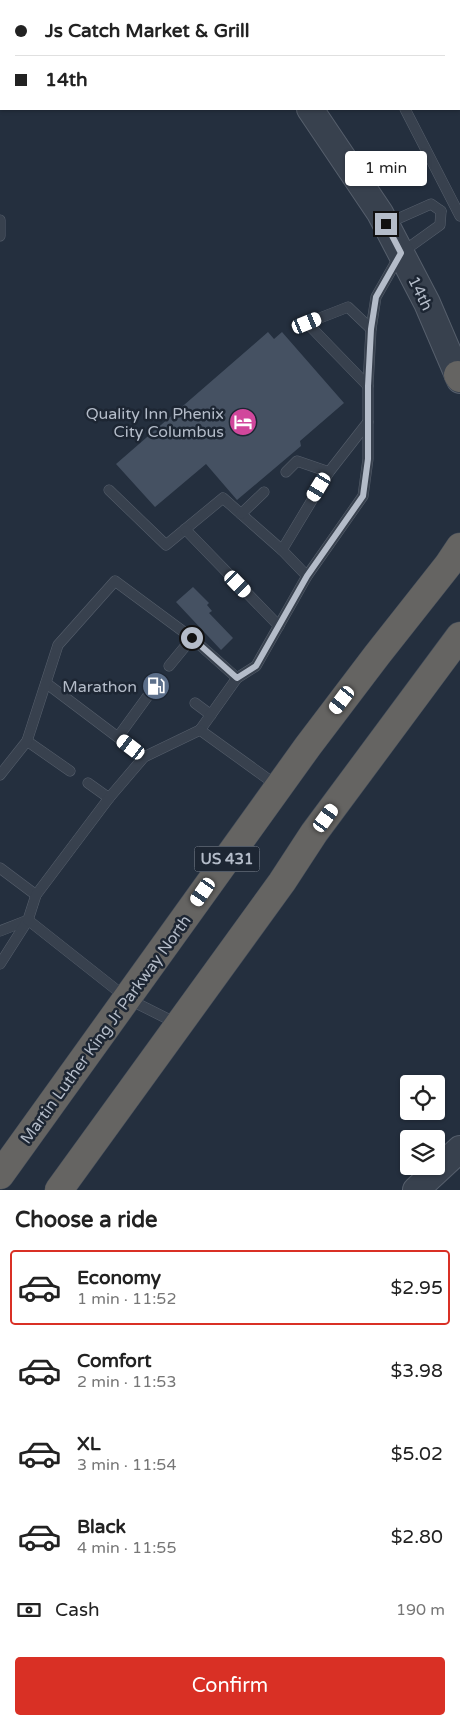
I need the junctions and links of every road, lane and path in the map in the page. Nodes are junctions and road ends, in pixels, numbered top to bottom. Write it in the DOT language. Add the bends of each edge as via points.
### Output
graph roads {
  1 [pos="311,110"];
  2 [pos="406,110"];
  3 [pos="454,204"];
  4 [pos="441,211"];
  5 [pos="460,216"];
  6 [pos="0,220"];
  7 [pos="386,224"];
  8 [pos="0,236"];
  9 [pos="401,253"];
  10 [pos="371,329"];
  11 [pos="459,378"];
  12 [pos="368,386"];
  13 [pos="368,422"];
  14 [pos="286,472"];
  15 [pos="329,472"];
  16 [pos="109,490"];
  17 [pos="264,492"];
  18 [pos="241,514"];
  19 [pos="185,529"];
  20 [pos="460,547"];
  21 [pos="282,550"];
  22 [pos="307,576"];
  23 [pos="279,626"];
  24 [pos="460,636"];
  25 [pos="192,638"];
  26 [pos="169,666"];
  27 [pos="237,678"];
  28 [pos="46,683"];
  29 [pos="150,693"];
  30 [pos="195,703"];
  31 [pos="211,715"];
  32 [pos="200,730"];
  33 [pos="118,737"];
  34 [pos="27,741"];
  35 [pos="144,756"];
  36 [pos="70,771"];
  37 [pos="0,775"];
  38 [pos="88,783"];
  39 [pos="279,786"];
  40 [pos="109,798"];
  41 [pos="0,868"];
  42 [pos="36,895"];
  43 [pos="28,920"];
  44 [pos="0,931"];
  45 [pos="0,964"];
  46 [pos="128,999"];
  47 [pos="178,1024"];
  48 [pos="460,1149"];
  49 [pos="0,1174"];
  50 [pos="59,1190"];
  51 [pos="416,1190"];
  1 -- 7 [label="street, 14th"];
  2 -- 3 [label="lane"];
  3 -- 4 [label="lane"];
  3 -- 5 [label="lane"];
  4 -- 7 [label="lane" via="431,204"];
  4 -- 9 [label="lane" via="440,225"];
  6 -- 8 [label="lane"];
  7 -- 9 [label="street, 14th"];
  9 -- 10 [label="lane" via="376,297"];
  9 -- 11 [label="street, 14th" via="427,303"];
  10 -- 12 [label="lane"];
  10 -- 12 [label="lane" via="348,307 307,323"];
  12 -- 13 [label="lane"];
  13 -- 15 [label="lane"];
  13 -- 22 [label="lane" via="363,496"];
  14 -- 15 [label="lane" via="297,461"];
  15 -- 21 [label="lane"];
  16 -- 19 [label="lane" via="166,545"];
  17 -- 18 [label="lane"];
  18 -- 19 [label="lane" via="222,498"];
  18 -- 21 [label="lane"];
  19 -- 23 [label="lane"];
  20 -- 39 [label="highway, Martin Luther King Jr Parkway North / US 431"];
  21 -- 22 [label="lane"];
  22 -- 23 [label="lane"];
  23 -- 27 [label="lane" via="256,666"];
  24 -- 47 [label="highway"];
  25 -- 26 [label="lane"];
  25 -- 27 [label="lane"];
  25 -- 28 [label="lane" via="115,581 58,645"];
  27 -- 31 [label="lane"];
  28 -- 33 [label="lane"];
  28 -- 34 [label="lane"];
  29 -- 33 [label="lane"];
  30 -- 31 [label="lane"];
  31 -- 32 [label="lane"];
  32 -- 35 [label="lane"];
  32 -- 39 [label="lane"];
  33 -- 35 [label="lane"];
  34 -- 36 [label="lane"];
  34 -- 37 [label="lane"];
  35 -- 40 [label="lane"];
  38 -- 40 [label="lane"];
  39 -- 46 [label="highway, Martin Luther King Jr Parkway North / US 431"];
  40 -- 42 [label="lane"];
  41 -- 42 [label="lane"];
  42 -- 43 [label="lane"];
  43 -- 44 [label="lane"];
  43 -- 45 [label="lane"];
  43 -- 46 [label="lane"];
  46 -- 47 [label="lane"];
  46 -- 49 [label="highway, Martin Luther King Jr Parkway North / US 431"];
  47 -- 50 [label="highway"];
  48 -- 51 [label="street"];
}
